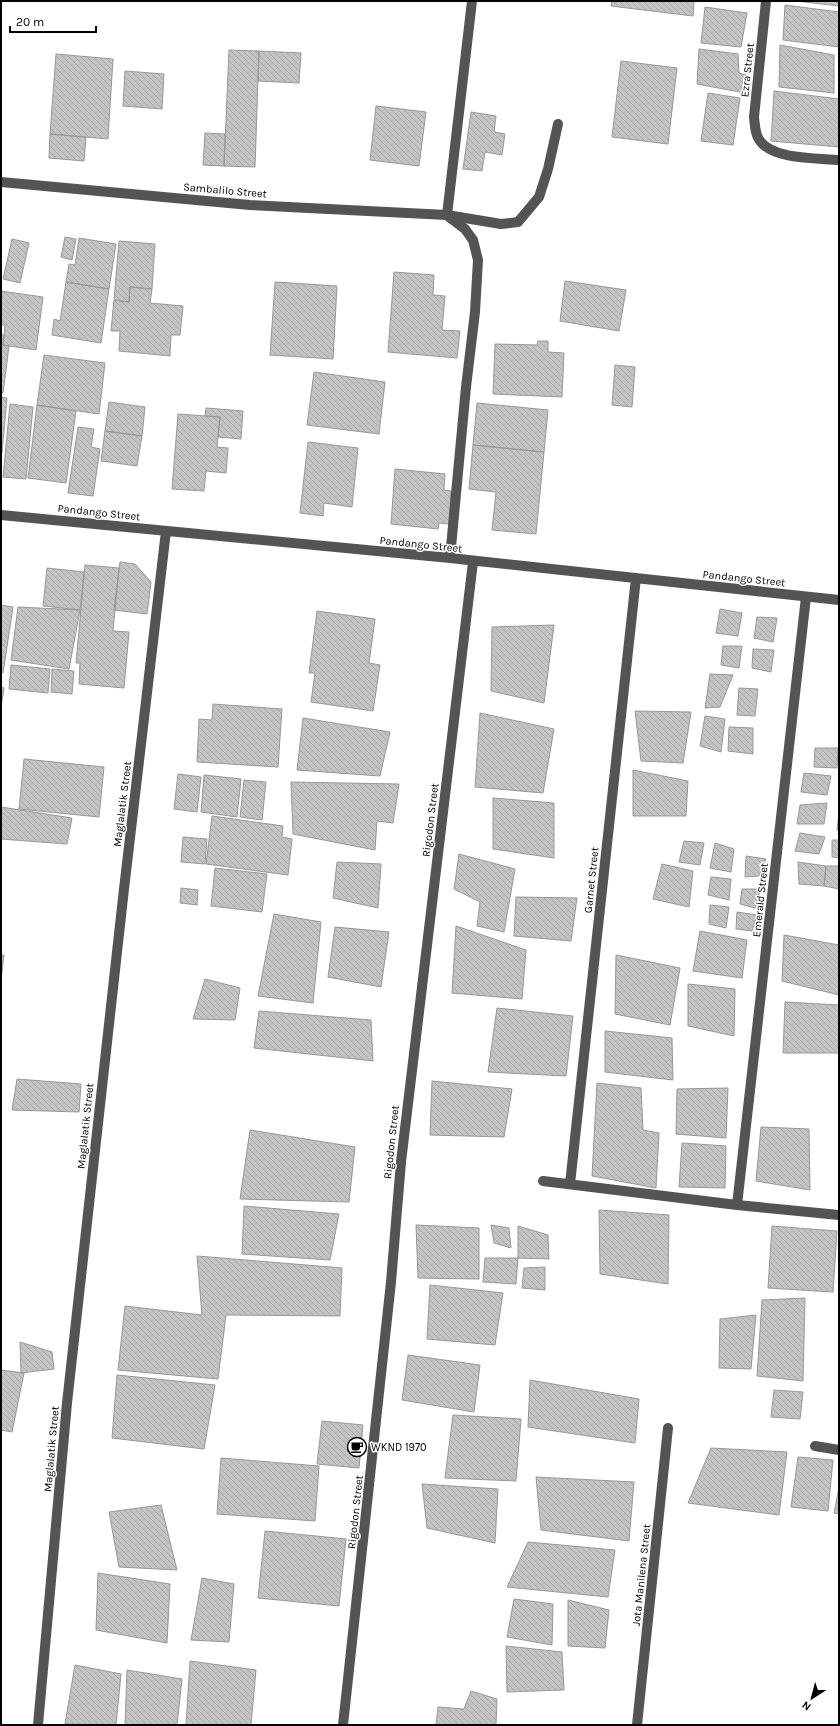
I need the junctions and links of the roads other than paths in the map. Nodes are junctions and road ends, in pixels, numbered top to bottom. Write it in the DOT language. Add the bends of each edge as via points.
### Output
graph roads {
  1 [pos="472,1"];
  2 [pos="766,1"];
  3 [pos="558,124"];
  4 [pos="839,160"];
  5 [pos="1,182"];
  6 [pos="448,215"];
  7 [pos="1,515"];
  8 [pos="166,531"];
  9 [pos="450,558"];
  10 [pos="473,562"];
  11 [pos="636,578"];
  12 [pos="806,597"];
  13 [pos="839,600"];
  14 [pos="543,1181"];
  15 [pos="570,1184"];
  16 [pos="737,1205"];
  17 [pos="839,1216"];
  18 [pos="668,1428"];
  19 [pos="815,1446"];
  20 [pos="839,1450"];
  21 [pos="38,1725"];
  22 [pos="343,1725"];
  23 [pos="637,1725"];
  1 -- 6 [label="street"];
  2 -- 4 [label="street, Ezra Street" via="754,117 760,141 780,155"];
  3 -- 6 [label="street, Sambalilo Street" via="539,197 518,222 501,224"];
  5 -- 6 [label="street, Sambalilo Street" via="250,205"];
  6 -- 9 [label="street" via="465,229 473,240 478,260"];
  7 -- 8 [label="street, Pandango Street"];
  8 -- 9 [label="street, Pandango Street"];
  8 -- 21 [label="street, Maglalatik Street" via="67,1403"];
  9 -- 10 [label="street, Pandango Street"];
  10 -- 11 [label="street, Pandango Street"];
  10 -- 22 [label="street, Rigodon Street" via="400,1162 391,1282"];
  11 -- 12 [label="street, Pandango Street"];
  11 -- 15 [label="street, Garnet Street"];
  12 -- 13 [label="street, Pandango Street"];
  12 -- 16 [label="street, Emerald Street"];
  14 -- 15 [label="street"];
  15 -- 16 [label="street"];
  16 -- 17 [label="street"];
  18 -- 23 [label="street, Jota Manilena Street"];
  19 -- 20 [label="street"];
}
